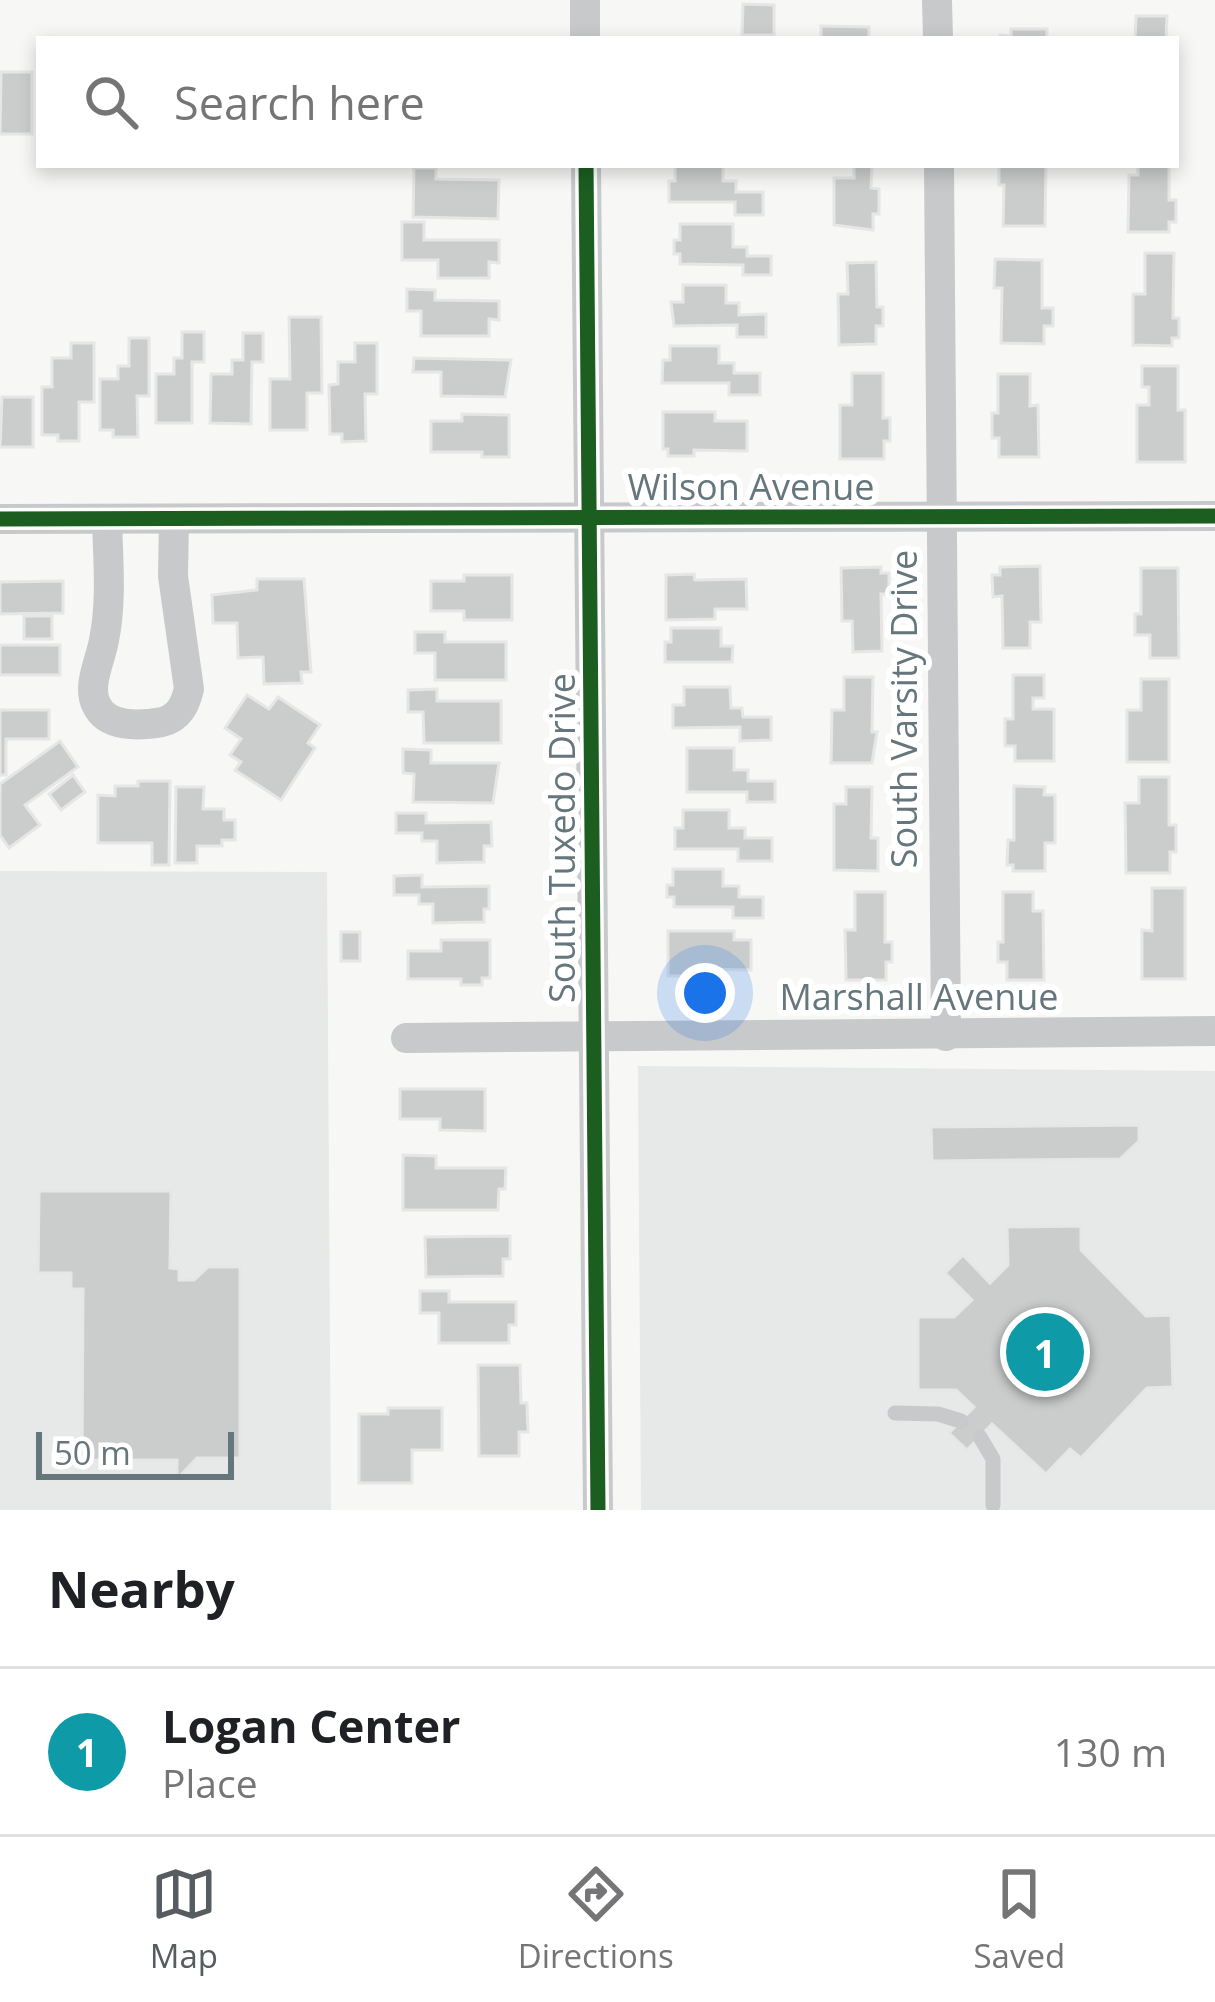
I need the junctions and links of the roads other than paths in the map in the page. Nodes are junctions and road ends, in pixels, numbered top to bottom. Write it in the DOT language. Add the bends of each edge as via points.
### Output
graph roads {
  1 [pos="584,0"];
  2 [pos="937,0"];
  3 [pos="585,36"];
  4 [pos="938,36"];
  5 [pos="586,168"];
  6 [pos="939,168"];
  7 [pos="1215,516"];
  8 [pos="590,517"];
  9 [pos="942,517"];
  10 [pos="0,519"];
  11 [pos="107,520"];
  12 [pos="174,520"];
  13 [pos="1215,1031"];
  14 [pos="946,1036"];
  15 [pos="594,1037"];
  16 [pos="406,1038"];
  17 [pos="895,1413"];
  18 [pos="961,1420"];
  19 [pos="980,1437"];
  20 [pos="993,1505"];
  21 [pos="598,1510"];
  1 -- 3 [label="street"];
  2 -- 4 [label="street"];
  5 -- 8 [label="street, South Tuxedo Drive"];
  6 -- 9 [label="street, South Varsity Drive"];
  7 -- 9 [label="street, Wilson Avenue"];
  8 -- 9 [label="street, Wilson Avenue"];
  8 -- 12 [label="street, Wilson Avenue"];
  8 -- 15 [label="street, South Tuxedo Drive"];
  9 -- 14 [label="street, South Varsity Drive"];
  10 -- 11 [label="street, Wilson Avenue"];
  11 -- 12 [label="street, Wilson Avenue"];
  11 -- 12 [label="street" via="109,592 95,703 117,723 141,725 175,717 189,689"];
  13 -- 14 [label="street, Marshall Avenue"];
  14 -- 15 [label="street, Marshall Avenue"];
  15 -- 16 [label="street, Marshall Avenue"];
  15 -- 21 [label="street, South Tuxedo Drive"];
  17 -- 18 [label="lane"];
  19 -- 20 [label="lane" via="993,1459"];
}
